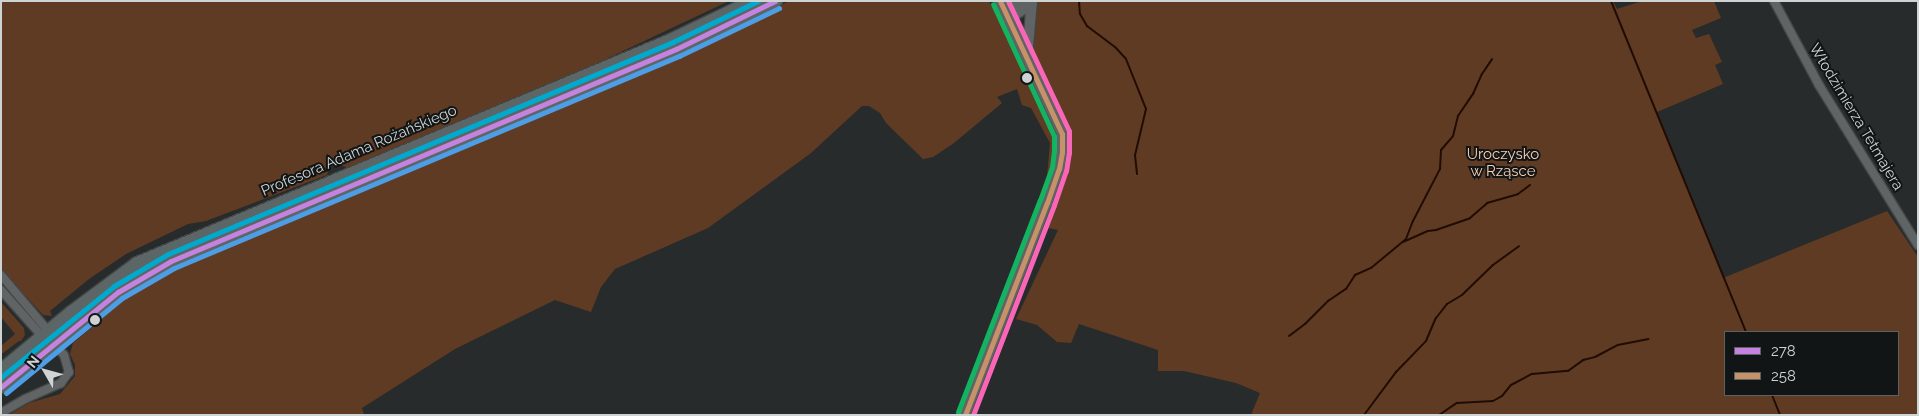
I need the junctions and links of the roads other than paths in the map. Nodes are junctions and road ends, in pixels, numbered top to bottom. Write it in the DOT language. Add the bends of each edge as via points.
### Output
graph roads {
  1 [pos="752,1"];
  2 [pos="776,1"];
  3 [pos="1774,1"];
  4 [pos="1028,2"];
  5 [pos="1004,10"];
  6 [pos="1027,58"];
  7 [pos="1918,245"];
  8 [pos="1,274"];
  9 [pos="1,290"];
  10 [pos="46,333"];
  11 [pos="54,344"];
  12 [pos="1,370"];
  13 [pos="1,387"];
  14 [pos="1,413"];
  15 [pos="965,415"];
  1 -- 10 [label="main road, Profesora Adama Rożańskiego" via="668,41 157,253 118,275"];
  2 -- 11 [label="main road, Profesora Adama Rożańskiego" via="676,49 171,261 118,292"];
  3 -- 7 [label="street, Włodzimierza Tetmajera" via="1819,85"];
  4 -- 5 [label="street"];
  4 -- 6 [label="street"];
  5 -- 6 [label="street"];
  6 -- 15 [label="street" via="1060,130 1062,158"];
  8 -- 10 [label="street"];
  9 -- 10 [label="street"];
  10 -- 11 [label="street"];
  10 -- 12 [label="main road, Profesora Adama Rożańskiego"];
  11 -- 13 [label="main road, Profesora Adama Rożańskiego"];
  11 -- 14 [label="street" via="67,360 68,376 61,383"];
}
